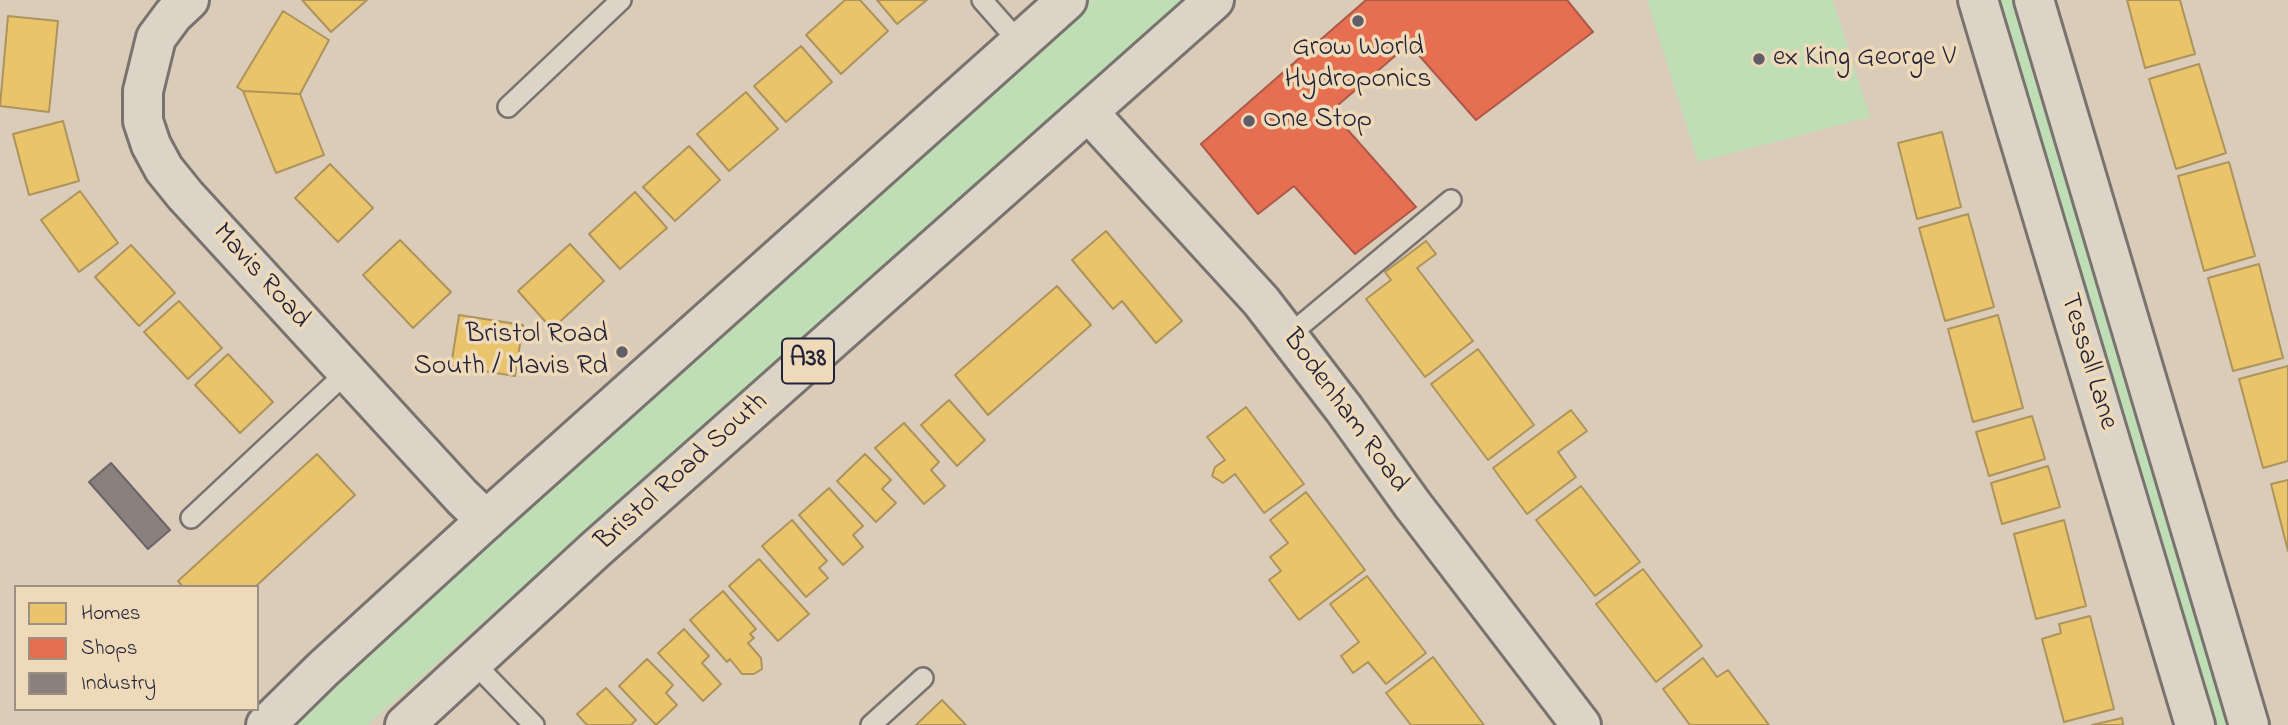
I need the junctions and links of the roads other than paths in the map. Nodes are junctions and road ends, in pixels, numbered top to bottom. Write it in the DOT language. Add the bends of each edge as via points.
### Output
graph roads {
  1 [pos="189,0"];
  2 [pos="621,0"];
  3 [pos="982,0"];
  4 [pos="1067,0"];
  5 [pos="1214,0"];
  6 [pos="1978,0"];
  7 [pos="2034,0"];
  8 [pos="1019,42"];
  9 [pos="508,107"];
  10 [pos="1089,113"];
  11 [pos="1451,200"];
  12 [pos="1288,336"];
  13 [pos="347,372"];
  14 [pos="191,517"];
  15 [pos="486,520"];
  16 [pos="472,662"];
  17 [pos="923,678"];
  18 [pos="266,725"];
  19 [pos="405,725"];
  20 [pos="534,725"];
  21 [pos="872,725"];
  22 [pos="1581,725"];
  23 [pos="2195,725"];
  24 [pos="2249,725"];
  1 -- 13 [label="main road, Mavis Road" via="156,38 149,63 143,121 151,145 185,195"];
  2 -- 9 [label="lane"];
  3 -- 8 [label="lane"];
  4 -- 8 [label="main road"];
  5 -- 10 [label="main road, Bristol Road South / A38"];
  6 -- 23 [label="main road, Tessall Lane"];
  7 -- 24 [label="main road, Tessall Lane"];
  8 -- 15 [label="main road"];
  10 -- 12 [label="main road, Bodenham Road"];
  10 -- 16 [label="main road, Bristol Road South / A38"];
  11 -- 12 [label="lane"];
  12 -- 22 [label="main road, Bodenham Road"];
  13 -- 14 [label="lane"];
  13 -- 15 [label="main road, Mavis Road"];
  15 -- 18 [label="main road"];
  16 -- 19 [label="main road, Bristol Road South / A38"];
  16 -- 20 [label="lane"];
  17 -- 21 [label="lane"];
}
